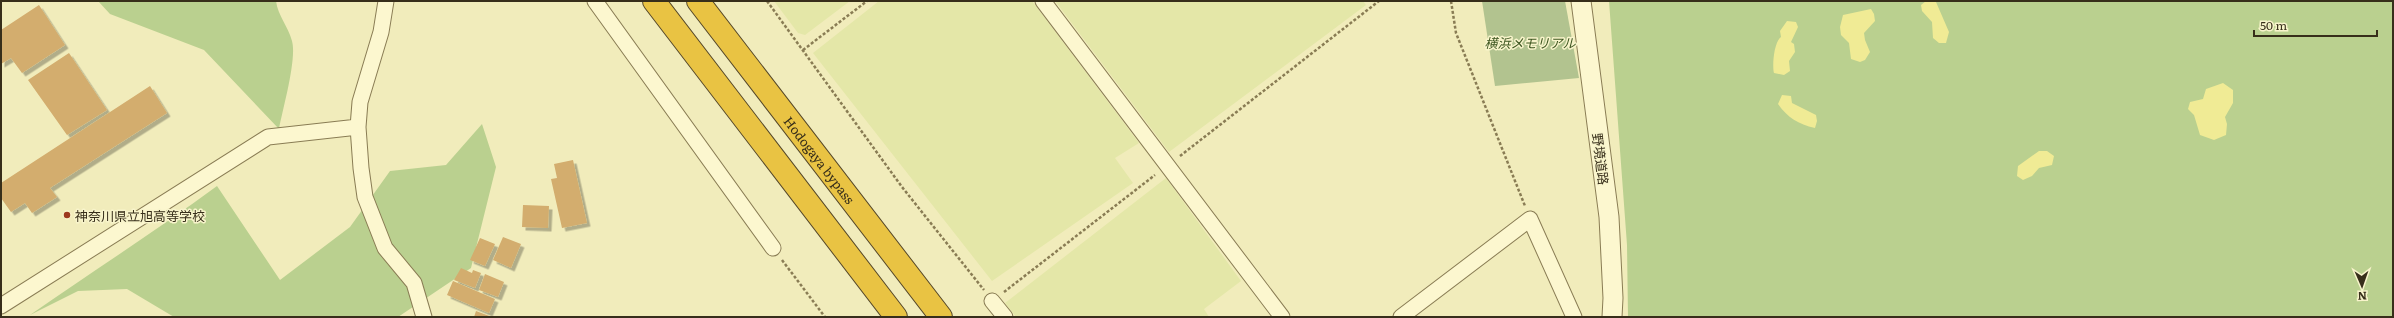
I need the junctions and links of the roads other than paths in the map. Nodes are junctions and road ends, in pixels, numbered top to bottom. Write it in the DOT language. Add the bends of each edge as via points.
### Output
graph roads {
  1 [pos="386,1"];
  2 [pos="595,1"];
  3 [pos="654,1"];
  4 [pos="698,1"];
  5 [pos="1044,1"];
  6 [pos="1582,1"];
  7 [pos="358,127"];
  8 [pos="774,248"];
  9 [pos="992,301"];
  10 [pos="1,306"];
  11 [pos="424,317"];
  12 [pos="896,317"];
  13 [pos="941,317"];
  14 [pos="1005,317"];
  15 [pos="1282,317"];
  16 [pos="1401,317"];
  17 [pos="1574,317"];
  18 [pos="1612,317"];
  1 -- 7 [label="street" via="381,32 360,102"];
  2 -- 8 [label="street"];
  3 -- 12 [label="highway"];
  4 -- 13 [label="highway, Hodogaya bypass"];
  5 -- 15 [label="street"];
  6 -- 18 [label="street, 野境道路" via="1609,217"];
  7 -- 10 [label="street" via="268,137"];
  7 -- 11 [label="street" via="365,197 385,248 414,284"];
  9 -- 14 [label="street"];
  16 -- 17 [label="street" via="1530,219"];
}
